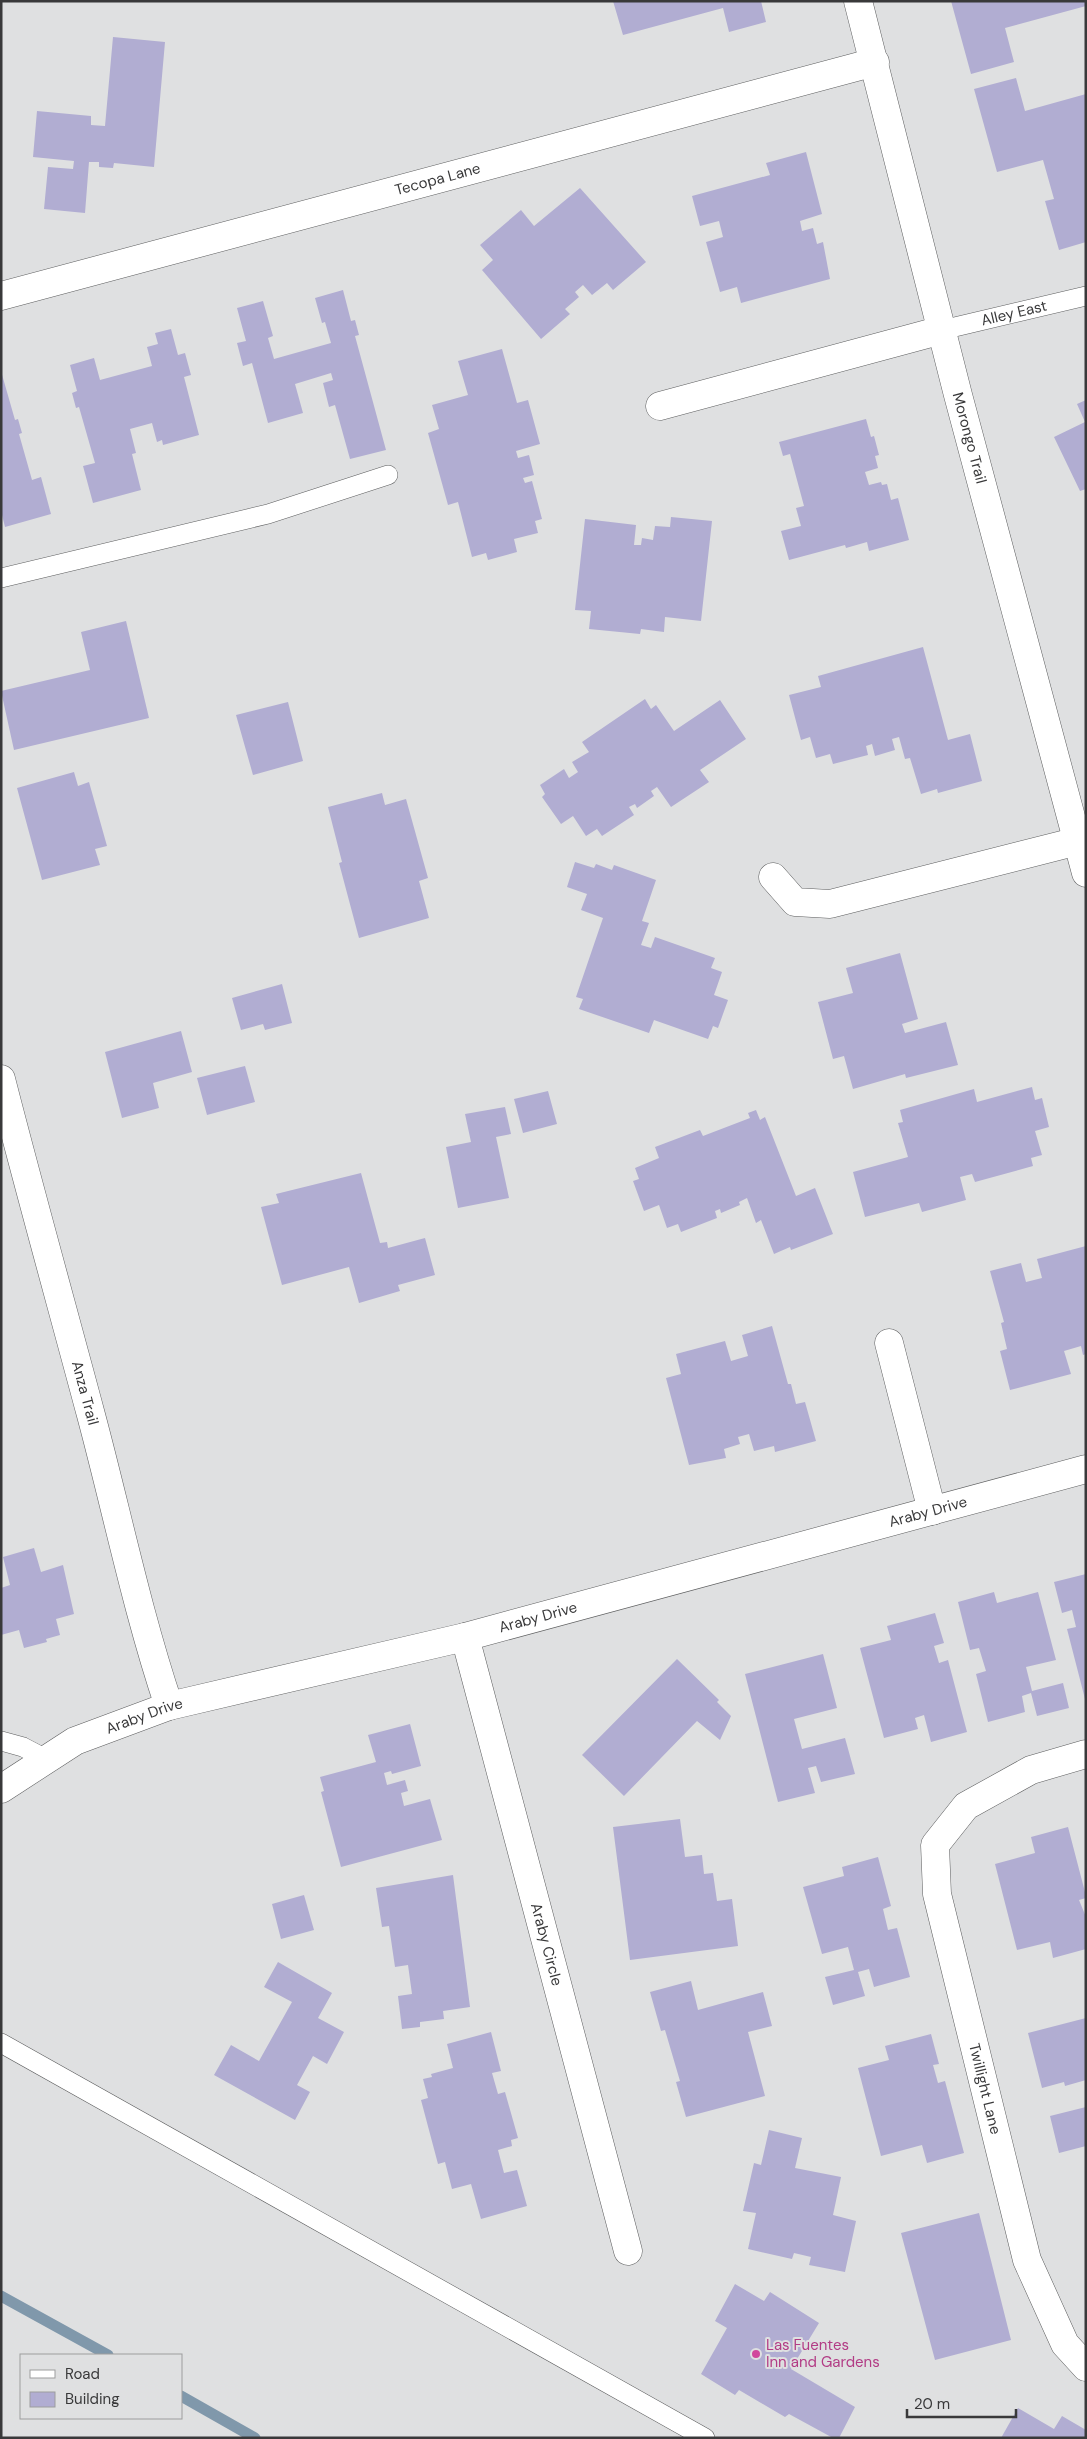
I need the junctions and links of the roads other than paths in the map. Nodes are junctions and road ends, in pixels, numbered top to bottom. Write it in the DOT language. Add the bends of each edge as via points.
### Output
graph roads {
  1 [pos="858,1"];
  2 [pos="875,62"];
  3 [pos="1,296"];
  4 [pos="1086,296"];
  5 [pos="942,330"];
  6 [pos="660,406"];
  7 [pos="388,474"];
  8 [pos="1,578"];
  9 [pos="1078,841"];
  10 [pos="1086,873"];
  11 [pos="773,877"];
  12 [pos="1,1079"];
  13 [pos="890,1343"];
  14 [pos="1086,1470"];
  15 [pos="932,1511"];
  16 [pos="465,1637"];
  17 [pos="169,1706"];
  18 [pos="1,1741"];
  19 [pos="1086,1754"];
  20 [pos="46,1759"];
  21 [pos="1,1789"];
  22 [pos="1,2043"];
  23 [pos="628,2251"];
  24 [pos="1086,2367"];
  25 [pos="705,2438"];
  1 -- 2 [label="street, Morongo Trail"];
  2 -- 3 [label="street, Tecopa Lane"];
  2 -- 5 [label="street, Morongo Trail"];
  4 -- 5 [label="lane, Alley East"];
  5 -- 6 [label="street"];
  5 -- 9 [label="street, Morongo Trail"];
  7 -- 8 [label="lane" via="268,514"];
  9 -- 10 [label="street, Morongo Trail"];
  9 -- 11 [label="street" via="830,904 795,902"];
  12 -- 17 [label="street, Anza Trail" via="154,1661"];
  13 -- 15 [label="street"];
  14 -- 15 [label="street, Araby Drive"];
  15 -- 16 [label="street, Araby Drive"];
  16 -- 17 [label="street, Araby Drive"];
  16 -- 23 [label="street, Araby Circle"];
  17 -- 20 [label="street, Araby Drive" via="75,1740"];
  18 -- 20 [label="lane" via="23,1747"];
  19 -- 24 [label="street, Twillight Lane" via="1031,1770 966,1806 935,1845 937,1894 1028,2260 1065,2344"];
  20 -- 21 [label="street, Araby Drive"];
  22 -- 25 [label="lane"];
}
